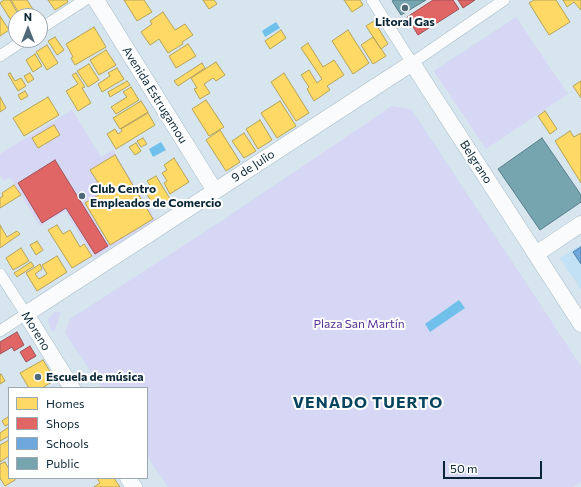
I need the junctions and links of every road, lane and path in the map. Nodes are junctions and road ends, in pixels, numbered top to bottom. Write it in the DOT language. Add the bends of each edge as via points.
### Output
graph roads {
  1 [pos="85,0"];
  2 [pos="96,0"];
  3 [pos="372,0"];
  4 [pos="504,0"];
  5 [pos="48,24"];
  6 [pos="12,48"];
  7 [pos="0,56"];
  8 [pos="412,63"];
  9 [pos="215,191"];
  10 [pos="581,224"];
  11 [pos="536,254"];
  12 [pos="0,274"];
  13 [pos="26,314"];
  14 [pos="581,324"];
  15 [pos="0,331"];
  16 [pos="71,387"];
  1 -- 5 [label="street"];
  2 -- 9 [label="main road, Avenida Estrugamou"];
  3 -- 8 [label="street, Belgrano"];
  4 -- 8 [label="street, 9 de Julio"];
  6 -- 7 [label="street"];
  8 -- 9 [label="main road, 9 de Julio"];
  8 -- 11 [label="main road, Belgrano"];
  9 -- 13 [label="main road, 9 de Julio"];
  10 -- 11 [label="main road"];
  11 -- 14 [label="main road, Belgrano"];
  12 -- 13 [label="street, Moreno"];
  13 -- 15 [label="street, 9 de Julio"];
  13 -- 16 [label="main road, Moreno"];
}
